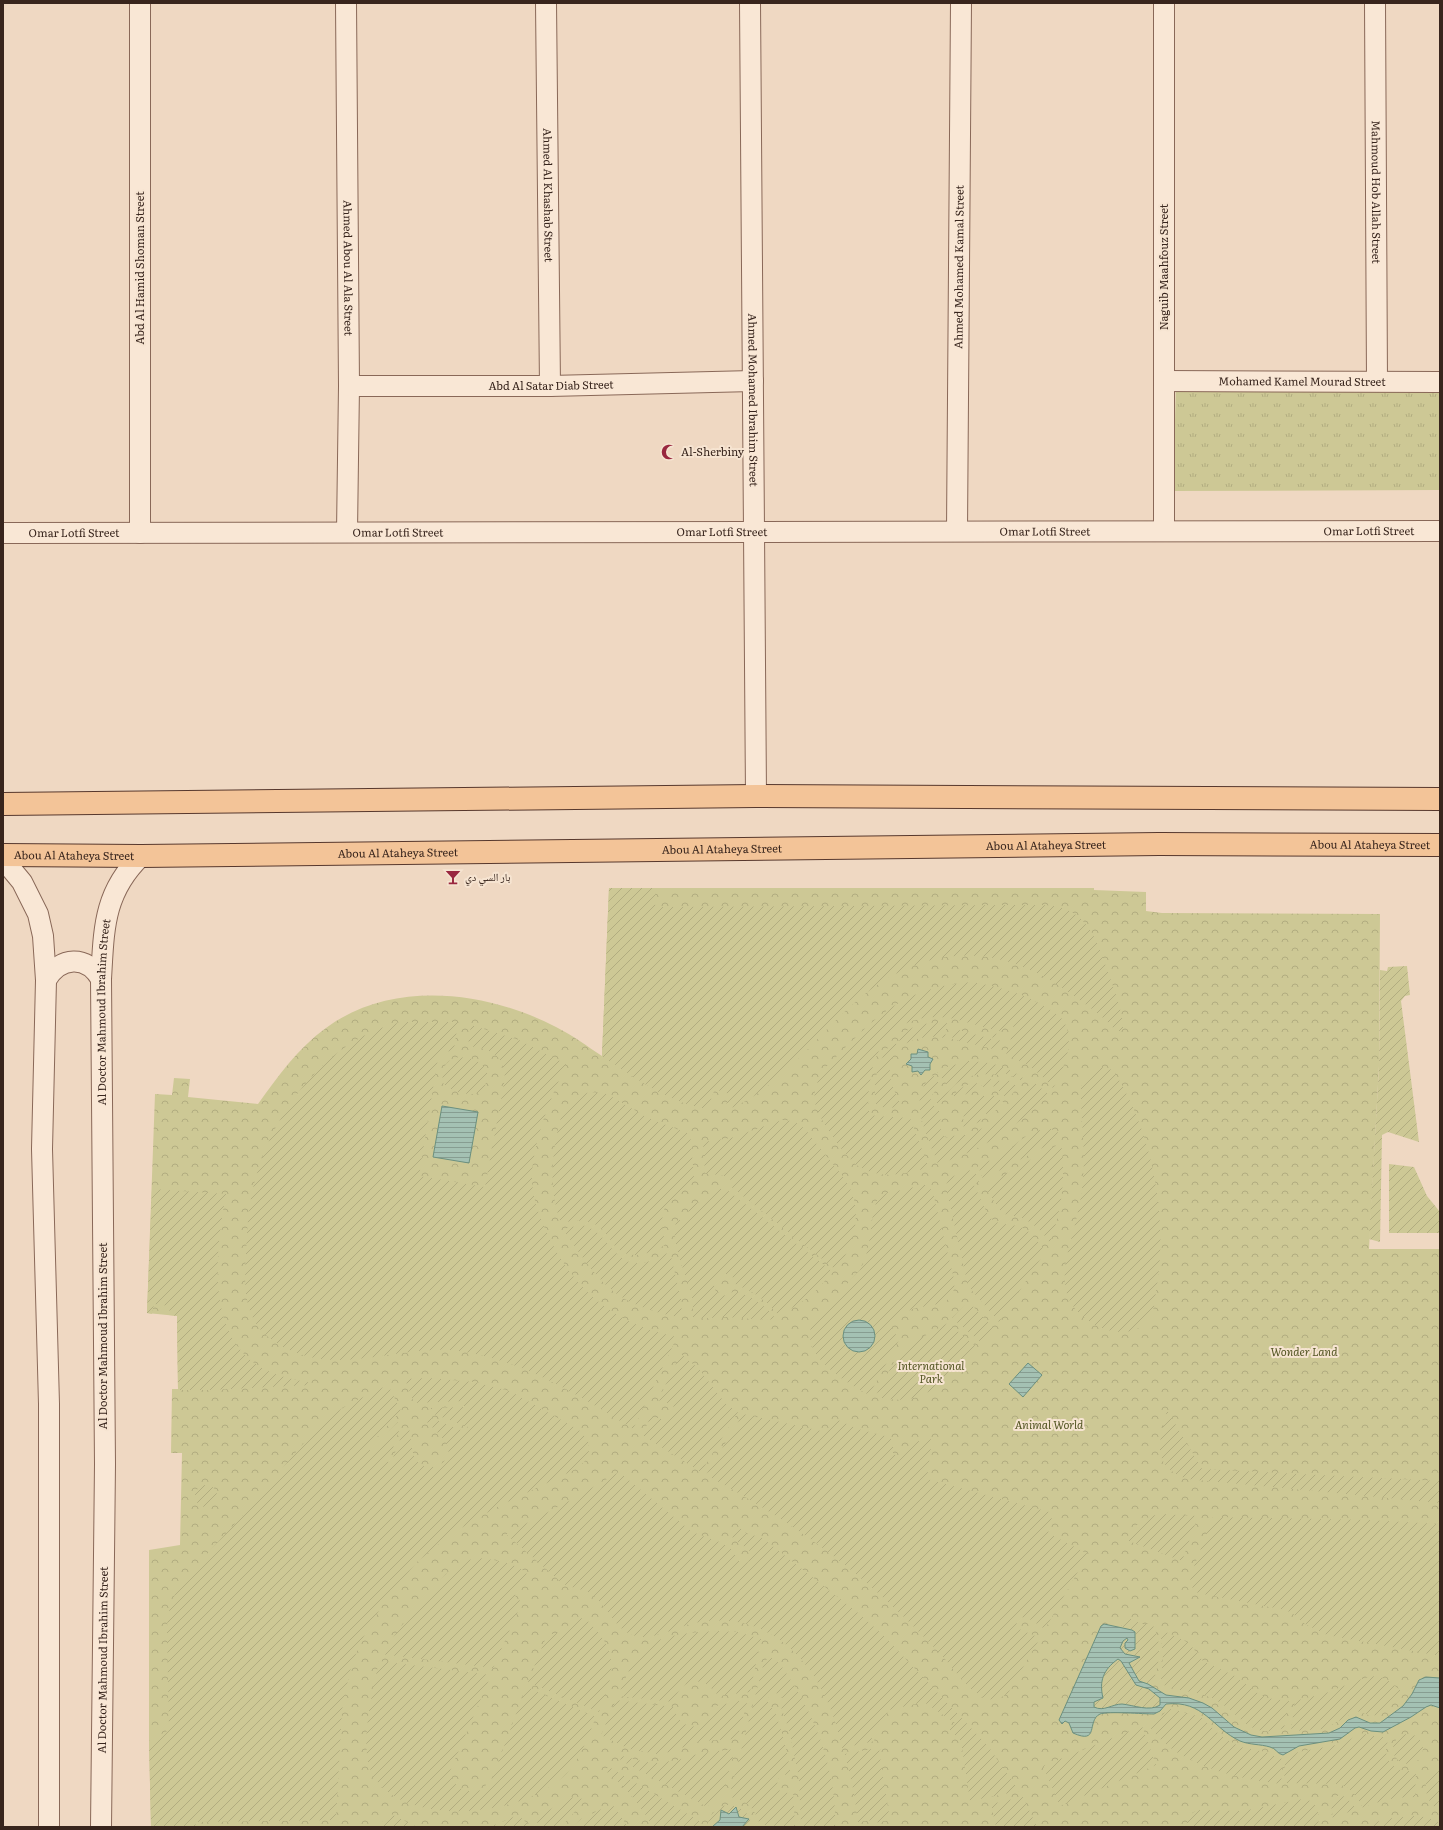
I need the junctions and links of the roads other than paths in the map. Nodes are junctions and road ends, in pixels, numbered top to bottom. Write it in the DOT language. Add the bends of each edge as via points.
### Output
graph roads {
  1 [pos="140,3"];
  2 [pos="346,3"];
  3 [pos="546,3"];
  4 [pos="750,3"];
  5 [pos="961,3"];
  6 [pos="1164,3"];
  7 [pos="1375,3"];
  8 [pos="1164,381"];
  9 [pos="753,382"];
  10 [pos="1377,382"];
  11 [pos="1440,382"];
  12 [pos="349,386"];
  13 [pos="550,386"];
  14 [pos="957,531"];
  15 [pos="1164,531"];
  16 [pos="1440,531"];
  17 [pos="347,532"];
  18 [pos="753,532"];
  19 [pos="3,533"];
  20 [pos="140,533"];
  21 [pos="756,796"];
  22 [pos="1440,799"];
  23 [pos="3,804"];
  24 [pos="1440,845"];
  25 [pos="3,855"];
  26 [pos="141,856"];
  27 [pos="3,859"];
  28 [pos="101,979"];
  29 [pos="46,980"];
  30 [pos="49,1827"];
  31 [pos="101,1827"];
  1 -- 20 [label="street, Abd Al Hamid Shoman Street"];
  2 -- 12 [label="street, Ahmed Abou Al Ala Street"];
  3 -- 13 [label="street, Ahmed Al Khashab Street"];
  4 -- 9 [label="street, Ahmed Mohamed Ibrahim Street"];
  5 -- 14 [label="street, Ahmed Mohamed Kamal Street"];
  6 -- 8 [label="street, Naguib Maahfouz Street"];
  7 -- 10 [label="street, Mahmoud Hob Allah Street"];
  8 -- 10 [label="street, Mohamed Kamel Mourad Street"];
  8 -- 15 [label="street, Naguib Maahfouz Street"];
  9 -- 13 [label="street, Abd Al Satar Diab Street"];
  9 -- 18 [label="street, Ahmed Mohamed Ibrahim Street"];
  10 -- 11 [label="street, Mohamed Kamel Mourad Street"];
  12 -- 13 [label="street, Abd Al Satar Diab Street"];
  12 -- 17 [label="street, Ahmed Abou Al Ala Street"];
  14 -- 15 [label="street, Omar Lotfi Street"];
  14 -- 18 [label="street, Omar Lotfi Street"];
  15 -- 16 [label="street, Omar Lotfi Street"];
  17 -- 18 [label="street, Omar Lotfi Street"];
  17 -- 20 [label="street, Omar Lotfi Street"];
  18 -- 21 [label="street, Ahmed Mohamed Ibrahim Street"];
  19 -- 20 [label="street, Omar Lotfi Street"];
  21 -- 22 [label="main road"];
  21 -- 23 [label="main road"];
  24 -- 26 [label="main road, Abou Al Ataheya Street" via="1159,844"];
  25 -- 26 [label="main road, Abou Al Ataheya Street"];
  26 -- 28 [label="street, Al Doctor Mahmoud Ibrahim Street" via="121,880 109,906"];
  27 -- 29 [label="street" via="22,882 38,914"];
  28 -- 29 [label="street" via="92,967 77,962 62,964 49,973"];
  28 -- 31 [label="street, Al Doctor Mahmoud Ibrahim Street" via="105,1472"];
  29 -- 30 [label="street" via="42,1149 49,1404"];
}
